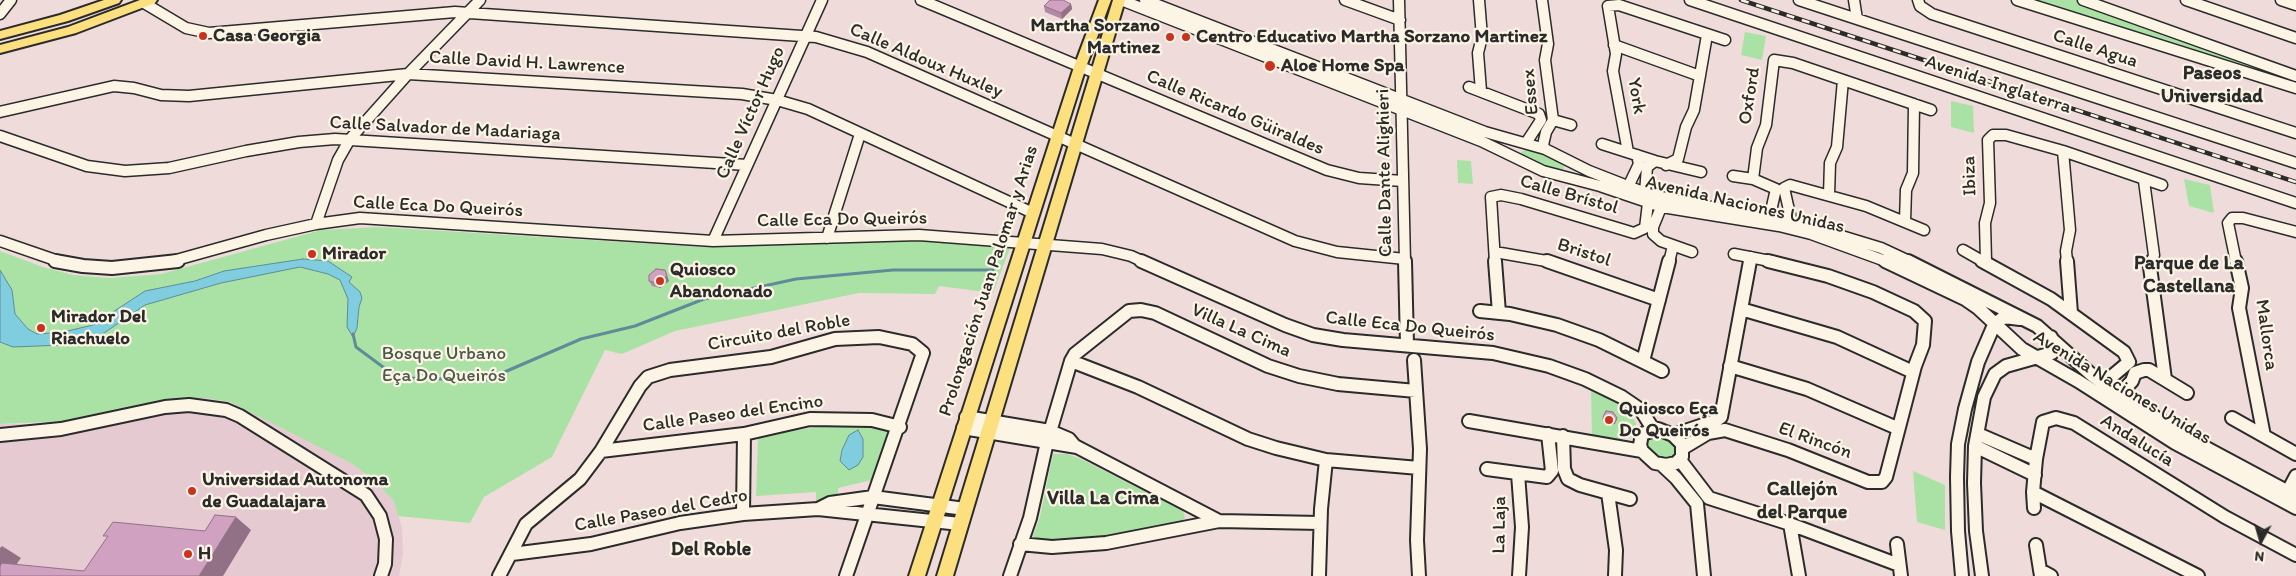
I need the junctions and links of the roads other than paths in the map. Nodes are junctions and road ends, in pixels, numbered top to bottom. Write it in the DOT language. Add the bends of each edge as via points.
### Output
graph roads {
  1 [pos="11,0"];
  2 [pos="115,0"];
  3 [pos="480,0"];
  4 [pos="822,0"];
  5 [pos="921,0"];
  6 [pos="1105,0"];
  7 [pos="1120,0"];
  8 [pos="1145,0"];
  9 [pos="1345,0"];
  10 [pos="1399,0"];
  11 [pos="1479,0"];
  12 [pos="1542,0"];
  13 [pos="1690,0"];
  14 [pos="1799,0"];
  15 [pos="1854,0"];
  16 [pos="1918,0"];
  17 [pos="2017,0"];
  18 [pos="2083,0"];
  19 [pos="2186,0"];
  20 [pos="2281,0"];
  21 [pos="147,2"];
  22 [pos="2296,5"];
  23 [pos="468,12"];
  24 [pos="0,14"];
  25 [pos="1857,19"];
  26 [pos="1400,20"];
  27 [pos="0,35"];
  28 [pos="806,35"];
  29 [pos="1707,36"];
  30 [pos="2296,38"];
  31 [pos="1725,40"];
  32 [pos="1614,45"];
  33 [pos="0,49"];
  34 [pos="1080,66"];
  35 [pos="408,74"];
  36 [pos="1098,74"];
  37 [pos="1700,76"];
  38 [pos="2296,76"];
  39 [pos="1843,80"];
  40 [pos="1469,86"];
  41 [pos="2296,88"];
  42 [pos="1481,91"];
  43 [pos="777,100"];
  44 [pos="1914,104"];
  45 [pos="1401,105"];
  46 [pos="1931,110"];
  47 [pos="0,112"];
  48 [pos="1553,120"];
  49 [pos="1571,125"];
  50 [pos="2296,133"];
  51 [pos="860,134"];
  52 [pos="0,136"];
  53 [pos="1057,136"];
  54 [pos="350,139"];
  55 [pos="1523,142"];
  56 [pos="1602,144"];
  57 [pos="1076,145"];
  58 [pos="1545,149"];
  59 [pos="2063,151"];
  60 [pos="1632,154"];
  61 [pos="1511,156"];
  62 [pos="1564,157"];
  63 [pos="1655,162"];
  64 [pos="2296,163"];
  65 [pos="1666,164"];
  66 [pos="747,165"];
  67 [pos="1700,172"];
  68 [pos="1550,173"];
  69 [pos="1733,176"];
  70 [pos="1753,179"];
  71 [pos="2144,180"];
  72 [pos="1403,181"];
  73 [pos="2162,185"];
  74 [pos="1628,187"];
  75 [pos="1829,196"];
  76 [pos="1647,198"];
  77 [pos="1663,202"];
  78 [pos="2296,202"];
  79 [pos="1033,213"];
  80 [pos="1770,215"];
  81 [pos="1791,219"];
  82 [pos="1905,221"];
  83 [pos="316,224"];
  84 [pos="1924,230"];
  85 [pos="2296,232"];
  86 [pos="1634,233"];
  87 [pos="827,238"];
  88 [pos="0,241"];
  89 [pos="713,241"];
  90 [pos="1023,242"];
  91 [pos="1046,244"];
  92 [pos="1673,246"];
  93 [pos="1963,250"];
  94 [pos="1495,252"];
  95 [pos="1692,252"];
  96 [pos="1734,254"];
  97 [pos="1752,257"];
  98 [pos="1405,259"];
  99 [pos="1986,261"];
  100 [pos="1659,300"];
  101 [pos="1742,309"];
  102 [pos="1480,312"];
  103 [pos="1499,313"];
  104 [pos="2071,313"];
  105 [pos="2024,319"];
  106 [pos="1994,325"];
  107 [pos="2051,337"];
  108 [pos="1407,346"];
  109 [pos="2037,358"];
  110 [pos="1414,360"];
  111 [pos="1071,361"];
  112 [pos="1643,361"];
  113 [pos="1730,366"];
  114 [pos="1662,371"];
  115 [pos="1913,372"];
  116 [pos="2165,379"];
  117 [pos="2104,383"];
  118 [pos="1416,391"];
  119 [pos="2187,393"];
  120 [pos="2120,394"];
  121 [pos="2232,418"];
  122 [pos="1469,421"];
  123 [pos="964,423"];
  124 [pos="900,427"];
  125 [pos="989,427"];
  126 [pos="1898,428"];
  127 [pos="1653,429"];
  128 [pos="2165,430"];
  129 [pos="744,434"];
  130 [pos="1548,434"];
  131 [pos="0,435"];
  132 [pos="1673,435"];
  133 [pos="1563,436"];
  134 [pos="2264,436"];
  135 [pos="1048,437"];
  136 [pos="1977,440"];
  137 [pos="602,451"];
  138 [pos="1642,451"];
  139 [pos="1681,454"];
  140 [pos="2296,454"];
  141 [pos="2036,459"];
  142 [pos="1326,460"];
  143 [pos="1661,464"];
  144 [pos="1419,468"];
  145 [pos="1487,469"];
  146 [pos="1518,474"];
  147 [pos="2035,475"];
  148 [pos="2296,476"];
  149 [pos="1957,477"];
  150 [pos="1974,482"];
  151 [pos="2033,492"];
  152 [pos="1608,493"];
  153 [pos="2292,493"];
  154 [pos="874,496"];
  155 [pos="1630,499"];
  156 [pos="938,506"];
  157 [pos="2034,508"];
  158 [pos="2296,508"];
  159 [pos="818,509"];
  160 [pos="869,512"];
  161 [pos="743,514"];
  162 [pos="963,517"];
  163 [pos="934,521"];
  164 [pos="1219,521"];
  165 [pos="1320,522"];
  166 [pos="1790,524"];
  167 [pos="1020,544"];
  168 [pos="1897,544"];
  169 [pos="2036,545"];
  170 [pos="512,554"];
  171 [pos="2296,555"];
  172 [pos="1900,570"];
  173 [pos="2044,574"];
  174 [pos="381,576"];
  175 [pos="499,576"];
  176 [pos="846,576"];
  177 [pos="917,576"];
  178 [pos="945,576"];
  179 [pos="1010,576"];
  180 [pos="1319,576"];
  181 [pos="1419,576"];
  182 [pos="1519,576"];
  183 [pos="1615,576"];
  184 [pos="1704,576"];
  185 [pos="1799,576"];
  186 [pos="1962,576"];
  187 [pos="1982,576"];
  188 [pos="2198,576"];
  1 -- 24 [label="street"];
  2 -- 27 [label="main road"];
  3 -- 23 [label="street"];
  4 -- 28 [label="street, Calle Víctor Hugo"];
  5 -- 34 [label="street, Calle Ricardo Güiraldes"];
  6 -- 34 [label="main road, Prolongación Juan Palomar y Arias"];
  7 -- 36 [label="main road"];
  7 -- 45 [label="street, Avenida Naciones Unidas"];
  8 -- 45 [label="street, Avenida Naciones Unidas"];
  9 -- 26 [label="street"];
  10 -- 26 [label="street, Calle Dante Alighieri"];
  11 -- 42 [label="street"];
  12 -- 48 [label="street, Essex"];
  13 -- 78 [label="street, Avenida Inglaterra"];
  14 -- 25 [label="street, Avenida Inglaterra"];
  15 -- 25 [label="street"];
  16 -- 50 [label="street, Calle Agua" via="1920,6 1932,14"];
  17 -- 41 [label="street"];
  18 -- 38 [label="street"];
  19 -- 30 [label="street"];
  20 -- 22 [label="street"];
  21 -- 23 [label="street, Calle Aldoux Huxley" via="186,28 209,33"];
  21 -- 33 [label="main road" via="72,30"];
  23 -- 28 [label="street, Calle Aldoux Huxley"];
  23 -- 35 [label="street"];
  25 -- 64 [label="street, Avenida Inglaterra"];
  26 -- 45 [label="street, Calle Dante Alighieri"];
  28 -- 43 [label="street, Calle Víctor Hugo"];
  28 -- 53 [label="street, Calle Aldoux Huxley" via="867,52"];
  29 -- 31 [label="street, York"];
  29 -- 32 [label="street, York" via="1613,4 1607,9"];
  29 -- 37 [label="street"];
  32 -- 37 [label="street, York"];
  32 -- 60 [label="street, York" via="1613,71"];
  34 -- 36 [label="street, Calle Ricardo Güiraldes"];
  34 -- 53 [label="main road, Prolongación Juan Palomar y Arias"];
  35 -- 43 [label="street, Calle David H. Lawrence" via="742,94"];
  35 -- 47 [label="street, Calle David H. Lawrence" via="189,96 161,95 114,86"];
  35 -- 54 [label="street"];
  36 -- 57 [label="main road"];
  36 -- 72 [label="street, Calle Ricardo Güiraldes" via="1332,172 1359,178"];
  37 -- 65 [label="street" via="1694,110 1678,159"];
  39 -- 44 [label="street, Oxford"];
  39 -- 70 [label="street, Oxford" via="1774,60 1766,125 1757,148"];
  39 -- 75 [label="street" via="1838,146 1830,163"];
  40 -- 42 [label="street, Essex"];
  42 -- 55 [label="street, Essex" via="1540,115 1541,120"];
  43 -- 51 [label="street, Calle David H. Lawrence" via="808,109"];
  43 -- 66 [label="street, Calle Víctor Hugo"];
  44 -- 46 [label="street, Oxford"];
  44 -- 82 [label="street" via="1913,173 1906,190"];
  45 -- 55 [label="street, Avenida Naciones Unidas"];
  45 -- 61 [label="street, Avenida Naciones Unidas"];
  45 -- 72 [label="street, Calle Dante Alighieri"];
  48 -- 49 [label="street"];
  48 -- 58 [label="street, Essex" via="1546,132"];
  51 -- 79 [label="street, Calle David H. Lawrence"];
  51 -- 87 [label="street"];
  52 -- 54 [label="street, Calle Salvador de Madariaga" via="87,166 124,172 169,168 292,143"];
  53 -- 57 [label="street, Calle Aldoux Huxley"];
  53 -- 79 [label="main road, Prolongación Juan Palomar y Arias"];
  54 -- 66 [label="street, Calle Salvador de Madariaga"];
  54 -- 83 [label="street" via="338,160"];
  55 -- 58 [label="street, Avenida Naciones Unidas"];
  55 -- 61 [label="street" via="1511,146"];
  56 -- 60 [label="street"];
  57 -- 91 [label="main road"];
  57 -- 98 [label="street, Calle Aldoux Huxley" via="1295,241 1337,252"];
  58 -- 62 [label="street, Avenida Naciones Unidas"];
  59 -- 71 [label="street, Ibiza"];
  59 -- 99 [label="street, Ibiza" via="2000,134 1989,137 1990,202 1985,223"];
  59 -- 104 [label="street" via="2070,230 2066,251"];
  60 -- 63 [label="street"];
  60 -- 74 [label="street, York" via="1639,164"];
  61 -- 68 [label="street, Avenida Naciones Unidas"];
  62 -- 68 [label="street" via="1565,171"];
  62 -- 74 [label="street, Avenida Naciones Unidas"];
  63 -- 65 [label="street"];
  63 -- 76 [label="street" via="1647,167"];
  65 -- 67 [label="street"];
  66 -- 89 [label="street, Calle Víctor Hugo"];
  68 -- 76 [label="street, Avenida Naciones Unidas"];
  69 -- 70 [label="street"];
  70 -- 80 [label="street" via="1769,183 1776,189"];
  71 -- 73 [label="street, Ibiza"];
  71 -- 116 [label="street" via="2154,255 2150,267"];
  72 -- 98 [label="street, Calle Dante Alighieri"];
  74 -- 76 [label="street, Avenida Naciones Unidas"];
  75 -- 81 [label="street" via="1797,186 1785,186"];
  75 -- 82 [label="street"];
  76 -- 77 [label="street, Avenida Naciones Unidas"];
  76 -- 86 [label="street, Bristol" via="1645,228"];
  77 -- 80 [label="street, Avenida Naciones Unidas"];
  77 -- 92 [label="street" via="1652,231 1655,238"];
  77 -- 106 [label="street, Avenida Naciones Unidas" via="1779,226 1846,245 1966,299"];
  79 -- 90 [label="main road, Prolongación Juan Palomar y Arias"];
  80 -- 81 [label="street, Avenida Naciones Unidas"];
  81 -- 105 [label="street, Avenida Naciones Unidas" via="1881,248"];
  82 -- 84 [label="street"];
  83 -- 88 [label="street, Calle Eca Do Queirós" via="177,261 132,267 83,266 52,260"];
  83 -- 89 [label="street, Calle Eca Do Queirós" via="360,218"];
  85 -- 134 [label="street, Mallorca" via="2243,218 2232,218 2228,223 2242,288 2239,308"];
  86 -- 94 [label="street, Calle Brístol" via="1567,211 1494,195 1490,199"];
  87 -- 89 [label="street, Calle Eca Do Queirós"];
  87 -- 90 [label="street, Calle Eca Do Queirós" via="919,235"];
  90 -- 91 [label="street, Calle Eca Do Queirós"];
  90 -- 123 [label="main road, Prolongación Juan Palomar y Arias"];
  91 -- 108 [label="street, Calle Eca Do Queirós" via="1124,253 1313,335"];
  91 -- 125 [label="main road"];
  92 -- 95 [label="street"];
  92 -- 100 [label="street"];
  93 -- 99 [label="street"];
  94 -- 100 [label="street, Bristol" via="1550,261"];
  94 -- 103 [label="street"];
  96 -- 97 [label="street, El Rincón"];
  97 -- 101 [label="street"];
  97 -- 115 [label="street, El Rincón" via="1836,279 1873,292 1920,316 1925,322 1925,335"];
  98 -- 108 [label="street, Calle Dante Alighieri"];
  99 -- 104 [label="street"];
  100 -- 112 [label="street"];
  101 -- 113 [label="street"];
  101 -- 115 [label="street" via="1836,337"];
  102 -- 103 [label="street"];
  103 -- 112 [label="street" via="1557,325"];
  104 -- 117 [label="street" via="2129,359 2127,365"];
  105 -- 106 [label="street" via="2004,318"];
  105 -- 107 [label="street, Avenida Naciones Unidas"];
  106 -- 109 [label="street, Avenida Naciones Unidas"];
  106 -- 149 [label="street" via="1978,362 1965,409 1958,444"];
  107 -- 109 [label="street" via="2054,344 2052,353"];
  107 -- 117 [label="street, Avenida Naciones Unidas"];
  108 -- 127 [label="street, Calle Eca Do Queirós" via="1499,354 1550,366 1622,397 1641,410"];
  109 -- 128 [label="street, Avenida Naciones Unidas"];
  109 -- 136 [label="street" via="2006,366 1995,374 1984,397"];
  110 -- 118 [label="street"];
  111 -- 118 [label="street, Villa La Cima" via="1129,311 1141,310 1155,313 1268,366 1300,376 1338,384"];
  111 -- 135 [label="street, Villa La Cima"];
  111 -- 142 [label="street" via="1138,387 1248,439"];
  112 -- 114 [label="street"];
  113 -- 126 [label="street" via="1807,389"];
  113 -- 132 [label="street" via="1721,417"];
  115 -- 126 [label="street, El Rincón"];
  116 -- 119 [label="street"];
  116 -- 120 [label="street" via="2149,370 2138,372"];
  117 -- 120 [label="street, Avenida Naciones Unidas"];
  118 -- 144 [label="street"];
  120 -- 128 [label="street, Avenida Naciones Unidas"];
  121 -- 134 [label="street"];
  122 -- 130 [label="street"];
  123 -- 125 [label="street"];
  123 -- 156 [label="main road, Prolongación Juan Palomar y Arias"];
  124 -- 129 [label="street, Calle Paseo del Encino" via="872,420 830,418"];
  124 -- 137 [label="street, Circuito del Roble" via="923,353 912,344 879,337 835,339 771,357 670,370 648,377"];
  124 -- 154 [label="street, Circuito del Roble"];
  125 -- 135 [label="street"];
  125 -- 162 [label="main road"];
  126 -- 139 [label="street, El Rincón" via="1886,477 1878,483 1725,430 1697,438"];
  127 -- 132 [label="street"];
  127 -- 138 [label="street" via="1642,434"];
  128 -- 153 [label="street, Avenida Naciones Unidas"];
  128 -- 158 [label="street, Avenida Naciones Unidas"];
  129 -- 137 [label="street, Calle Paseo del Encino"];
  129 -- 161 [label="street"];
  130 -- 133 [label="street"];
  130 -- 146 [label="street, La Laja" via="1551,474 1543,478"];
  131 -- 174 [label="street" via="61,428 165,407 189,405 226,410 366,495 380,516 386,539"];
  132 -- 139 [label="street"];
  133 -- 138 [label="street"];
  133 -- 152 [label="street" via="1564,469 1568,479"];
  134 -- 140 [label="street"];
  135 -- 164 [label="street" via="1077,447"];
  135 -- 167 [label="street, Villa La Cima" via="1036,498"];
  136 -- 141 [label="street"];
  136 -- 147 [label="street"];
  136 -- 150 [label="street"];
  137 -- 170 [label="street, Circuito del Roble" via="580,480 526,524"];
  138 -- 143 [label="street" via="1650,460"];
  139 -- 143 [label="street" via="1672,464"];
  139 -- 166 [label="street" via="1709,498"];
  141 -- 147 [label="street"];
  141 -- 171 [label="street, Andalucía" via="2043,422 2056,418 2074,423 2224,517"];
  142 -- 144 [label="street"];
  142 -- 165 [label="street"];
  143 -- 184 [label="street" via="1697,504"];
  144 -- 181 [label="street"];
  145 -- 146 [label="street, La Laja"];
  146 -- 182 [label="street, La Laja" via="1522,527"];
  147 -- 151 [label="street"];
  148 -- 153 [label="street"];
  149 -- 150 [label="street"];
  149 -- 186 [label="street"];
  150 -- 187 [label="street"];
  151 -- 157 [label="street"];
  151 -- 188 [label="street"];
  152 -- 155 [label="street"];
  152 -- 183 [label="street" via="1616,550"];
  154 -- 156 [label="street"];
  154 -- 159 [label="street, Calle Paseo del Cedro" via="830,503"];
  154 -- 160 [label="street, Circuito del Roble"];
  156 -- 162 [label="street"];
  156 -- 163 [label="main road, Prolongación Juan Palomar y Arias"];
  159 -- 160 [label="street, Calle Paseo del Cedro"];
  159 -- 161 [label="street, Calle Paseo del Cedro"];
  160 -- 163 [label="street"];
  160 -- 176 [label="street, Circuito del Roble"];
  161 -- 170 [label="street, Calle Paseo del Cedro" via="680,523 591,544"];
  162 -- 163 [label="street"];
  162 -- 178 [label="main road"];
  163 -- 177 [label="main road, Prolongación Juan Palomar y Arias"];
  164 -- 165 [label="street"];
  164 -- 167 [label="street" via="1096,544 1052,547"];
  165 -- 180 [label="street"];
  166 -- 172 [label="street"];
  166 -- 185 [label="street"];
  167 -- 179 [label="street, Villa La Cima"];
  168 -- 172 [label="street"];
  169 -- 173 [label="street"];
  170 -- 175 [label="street, Circuito del Roble"];
}
